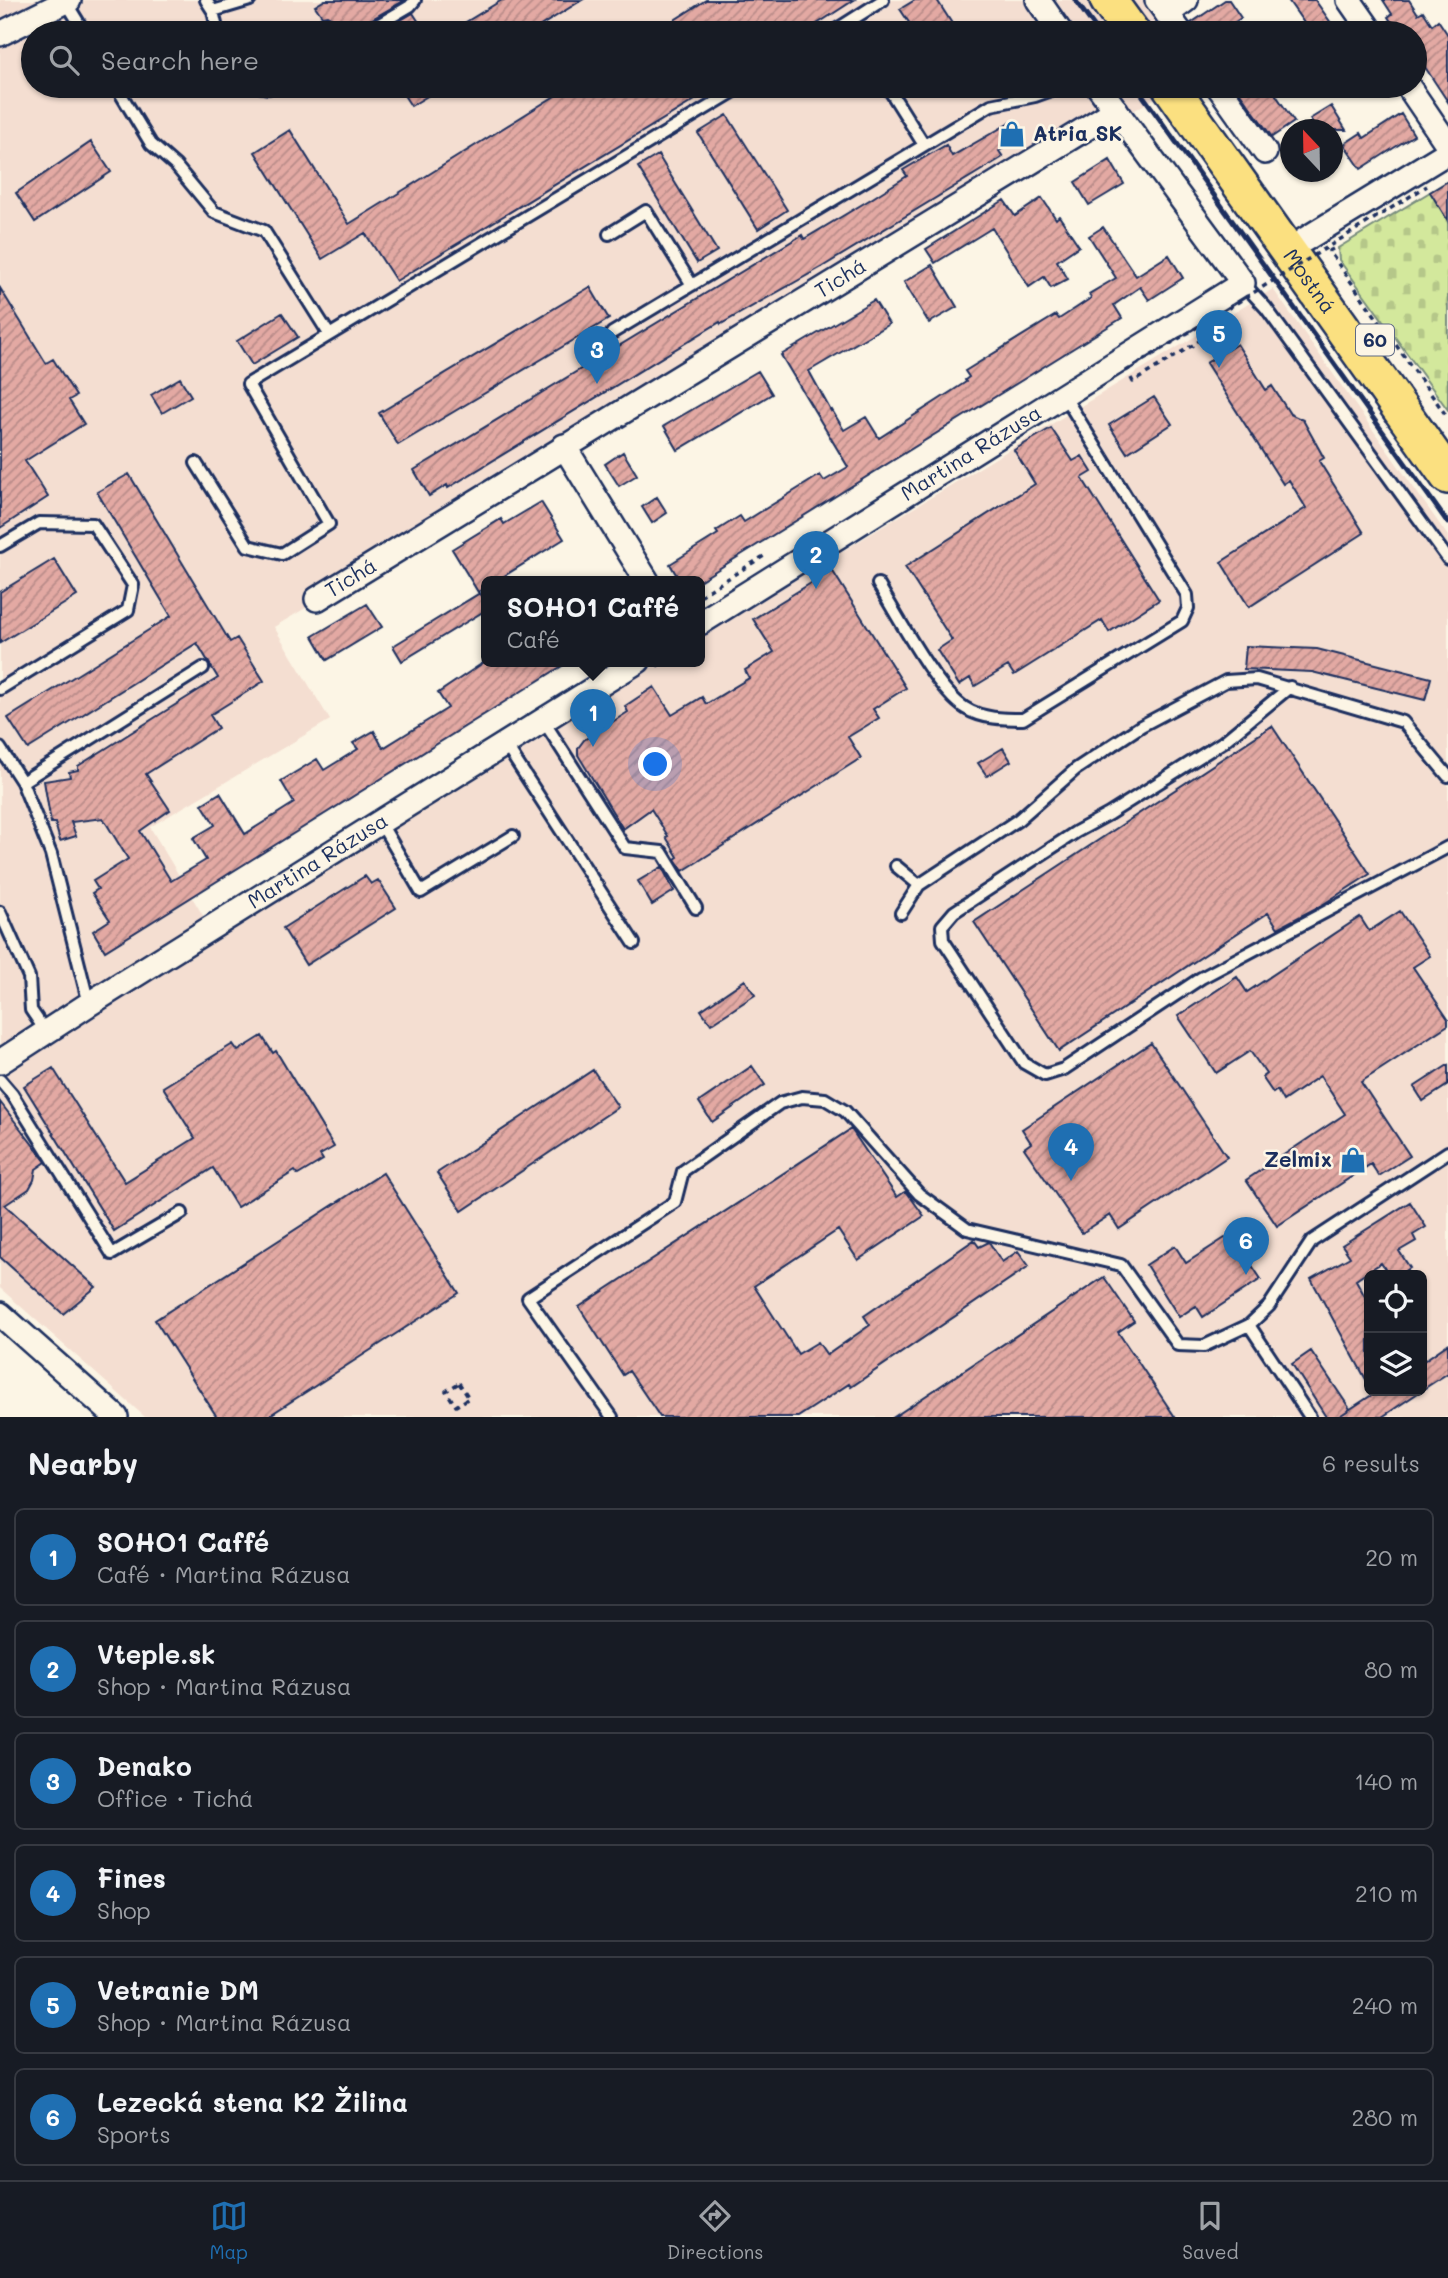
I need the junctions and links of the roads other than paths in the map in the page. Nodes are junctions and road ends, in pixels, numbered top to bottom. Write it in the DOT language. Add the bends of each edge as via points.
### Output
graph roads {
  1 [pos="206,0"];
  2 [pos="250,0"];
  3 [pos="415,0"];
  4 [pos="883,0"];
  5 [pos="1038,0"];
  6 [pos="1108,0"];
  7 [pos="1133,0"];
  8 [pos="1186,0"];
  9 [pos="1349,0"];
  10 [pos="68,1"];
  11 [pos="213,11"];
  12 [pos="1160,16"];
  13 [pos="27,21"];
  14 [pos="79,21"];
  15 [pos="215,21"];
  16 [pos="384,21"];
  17 [pos="859,21"];
  18 [pos="1053,21"];
  19 [pos="1123,21"];
  20 [pos="1364,21"];
  21 [pos="21,24"];
  22 [pos="0,34"];
  23 [pos="123,98"];
  24 [pos="723,98"];
  25 [pos="895,98"];
  26 [pos="1025,98"];
  27 [pos="1107,98"];
  28 [pos="1179,98"];
  29 [pos="1203,98"];
  30 [pos="1227,98"];
  31 [pos="1416,98"];
  32 [pos="1116,110"];
  33 [pos="924,145"];
  34 [pos="1448,145"];
  35 [pos="1265,152"];
  36 [pos="1448,152"];
  37 [pos="609,234"];
  38 [pos="1304,240"];
  39 [pos="1243,282"];
  40 [pos="692,285"];
  41 [pos="612,333"];
  42 [pos="329,334"];
  43 [pos="1063,394"];
  44 [pos="1448,440"];
  45 [pos="564,446"];
  46 [pos="196,463"];
  47 [pos="1448,476"];
  48 [pos="0,546"];
  49 [pos="1448,559"];
  50 [pos="644,576"];
  51 [pos="878,584"];
  52 [pos="317,599"];
  53 [pos="705,620"];
  54 [pos="628,667"];
  55 [pos="203,668"];
  56 [pos="1290,687"];
  57 [pos="0,689"];
  58 [pos="543,720"];
  59 [pos="505,744"];
  60 [pos="0,748"];
  61 [pos="1448,776"];
  62 [pos="22,782"];
  63 [pos="380,822"];
  64 [pos="513,836"];
  65 [pos="1448,847"];
  66 [pos="896,866"];
  67 [pos="919,885"];
  68 [pos="696,908"];
  69 [pos="0,912"];
  70 [pos="901,913"];
  71 [pos="634,943"];
  72 [pos="89,1004"];
  73 [pos="46,1032"];
  74 [pos="0,1062"];
  75 [pos="0,1080"];
  76 [pos="1448,1152"];
  77 [pos="182,1213"];
  78 [pos="0,1314"];
  79 [pos="1249,1325"];
  80 [pos="116,1417"];
  81 [pos="612,1417"];
  82 [pos="1310,1417"];
  1 -- 11 [label="lane"];
  2 -- 11 [label="lane"];
  3 -- 16 [label="lane"];
  4 -- 17 [label="lane"];
  5 -- 18 [label="street"];
  6 -- 19 [label="main road"];
  7 -- 12 [label="main road"];
  8 -- 12 [label="street"];
  9 -- 20 [label="street"];
  10 -- 13 [label="street"];
  10 -- 14 [label="lane"];
  11 -- 15 [label="lane"];
  21 -- 22 [label="street"];
  23 -- 42 [label="lane" via="151,144 214,212 264,231"];
  24 -- 42 [label="lane"];
  25 -- 33 [label="lane"];
  26 -- 33 [label="lane" via="991,105"];
  27 -- 32 [label="street"];
  28 -- 47 [label="main road, Mostná / 60"];
  29 -- 38 [label="main road, Mostná / 60"];
  30 -- 35 [label="street"];
  31 -- 34 [label="street"];
  32 -- 39 [label="street"];
  32 -- 45 [label="street, Tichá"];
  33 -- 40 [label="lane"];
  36 -- 38 [label="street"];
  37 -- 40 [label="lane" via="646,211"];
  38 -- 44 [label="main road, Mostná / 60"];
  39 -- 43 [label="street, Martina Rázusa"];
  39 -- 49 [label="lane"];
  40 -- 41 [label="lane"];
  42 -- 46 [label="lane" via="248,384 329,524 282,555 248,546"];
  43 -- 51 [label="lane" via="1187,595 1182,621 1023,719 995,719 966,709 945,691"];
  43 -- 53 [label="street, Martina Rázusa"];
  45 -- 50 [label="street"];
  45 -- 52 [label="street, Tichá"];
  48 -- 57 [label="lane" via="39,523 93,524 133,585 128,610"];
  54 -- 58 [label="street, Martina Rázusa"];
  55 -- 62 [label="lane"];
  56 -- 61 [label="lane" via="1403,722"];
  56 -- 65 [label="lane" via="1223,742 1076,832 954,912 942,926 943,940 1024,1063 1045,1075 1064,1069 1201,978"];
  56 -- 67 [label="lane" via="1257,678 1226,681 1141,726 1076,769 1018,820"];
  58 -- 59 [label="street, Martina Rázusa"];
  58 -- 68 [label="lane" via="625,848 662,852"];
  59 -- 63 [label="street, Martina Rázusa"];
  59 -- 71 [label="lane"];
  60 -- 62 [label="lane"];
  62 -- 72 [label="lane" via="51,854"];
  63 -- 64 [label="lane" via="421,892"];
  63 -- 72 [label="street, Martina Rázusa"];
  66 -- 67 [label="lane"];
  67 -- 70 [label="lane"];
  69 -- 73 [label="lane" via="29,977 31,1010"];
  72 -- 73 [label="street, Martina Rázusa"];
  73 -- 74 [label="street, Martina Rázusa"];
  75 -- 77 [label="lane" via="112,1254"];
  76 -- 79 [label="lane" via="1312,1241 1269,1306"];
  78 -- 80 [label="street"];
  79 -- 81 [label="lane" via="1204,1346 1178,1345 1121,1265 967,1229 919,1194 845,1111 825,1099 802,1097 779,1103 683,1171 675,1202 528,1298"];
  79 -- 82 [label="lane"];
}
